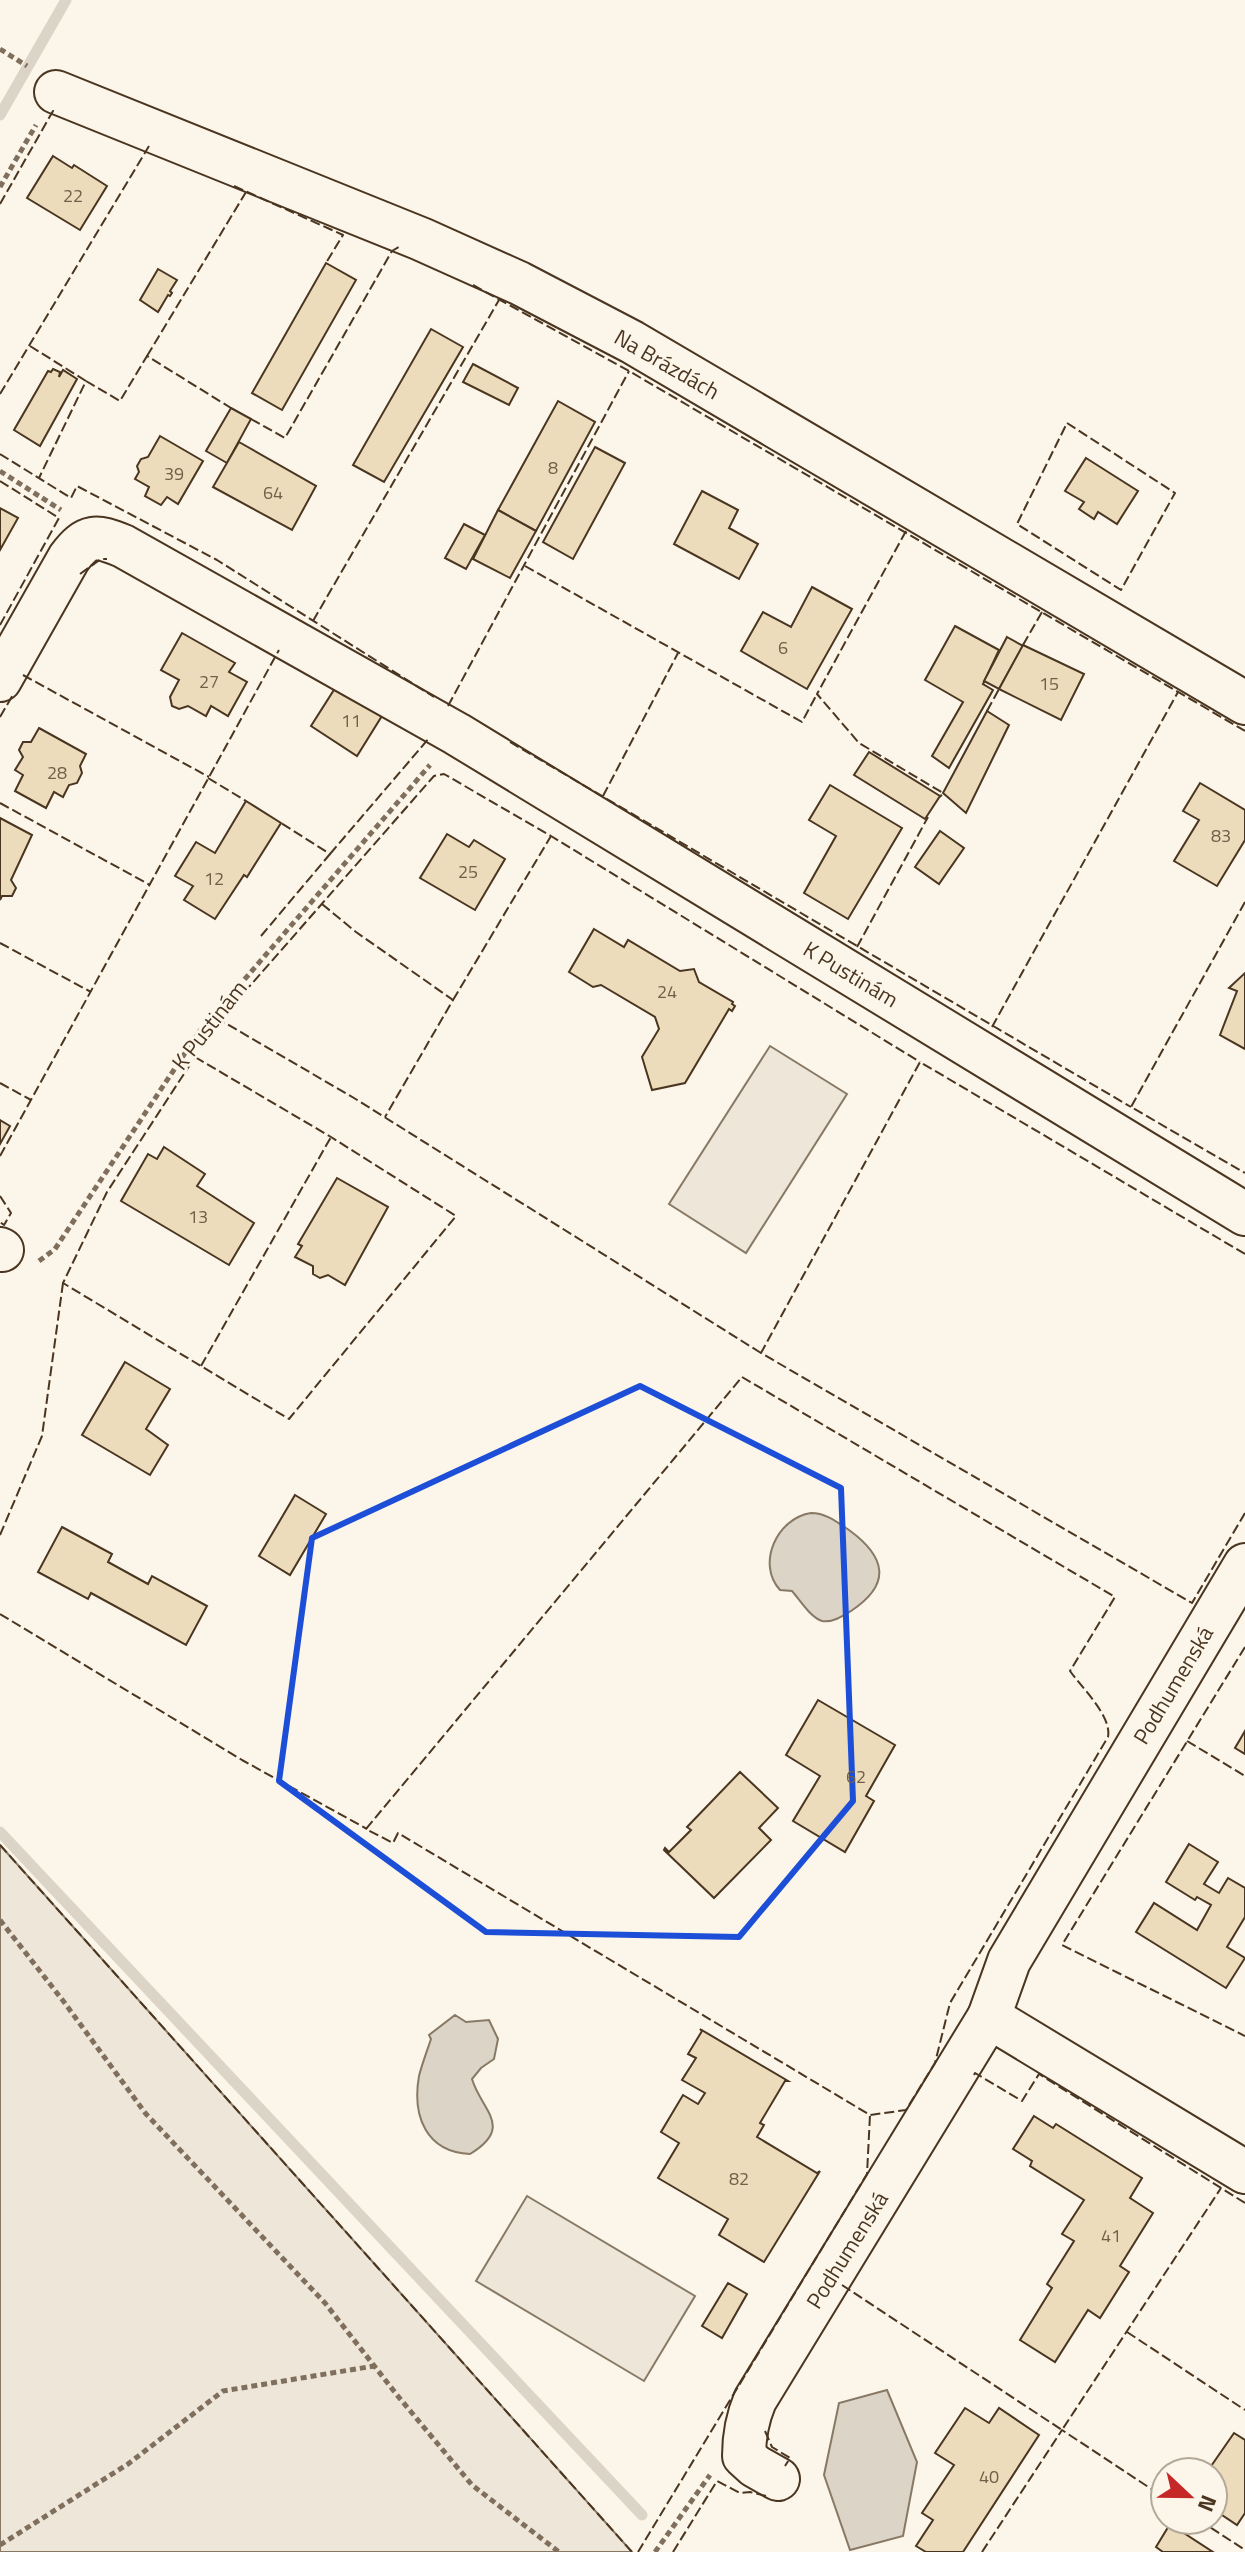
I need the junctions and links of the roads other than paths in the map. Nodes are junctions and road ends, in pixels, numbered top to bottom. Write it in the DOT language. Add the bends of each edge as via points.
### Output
graph roads {
  1 [pos="56,92"];
  2 [pos="0,680"];
  3 [pos="1245,703"];
  4 [pos="1245,1214"];
  5 [pos="1245,1565"];
  6 [pos="989,2017"];
  7 [pos="1245,2172"];
  8 [pos="778,2479"];
  1 -- 3 [label="street, Na Brázdách" via="519,283 632,342"];
  2 -- 4 [label="street, K Pustinám" via="79,545 91,537 123,546 457,734"];
  5 -- 6 [label="street, Podhumenská" via="1009,1961"];
  6 -- 7 [label="street"];
  6 -- 8 [label="street, Podhumenská" via="755,2400 744,2456"];
}
